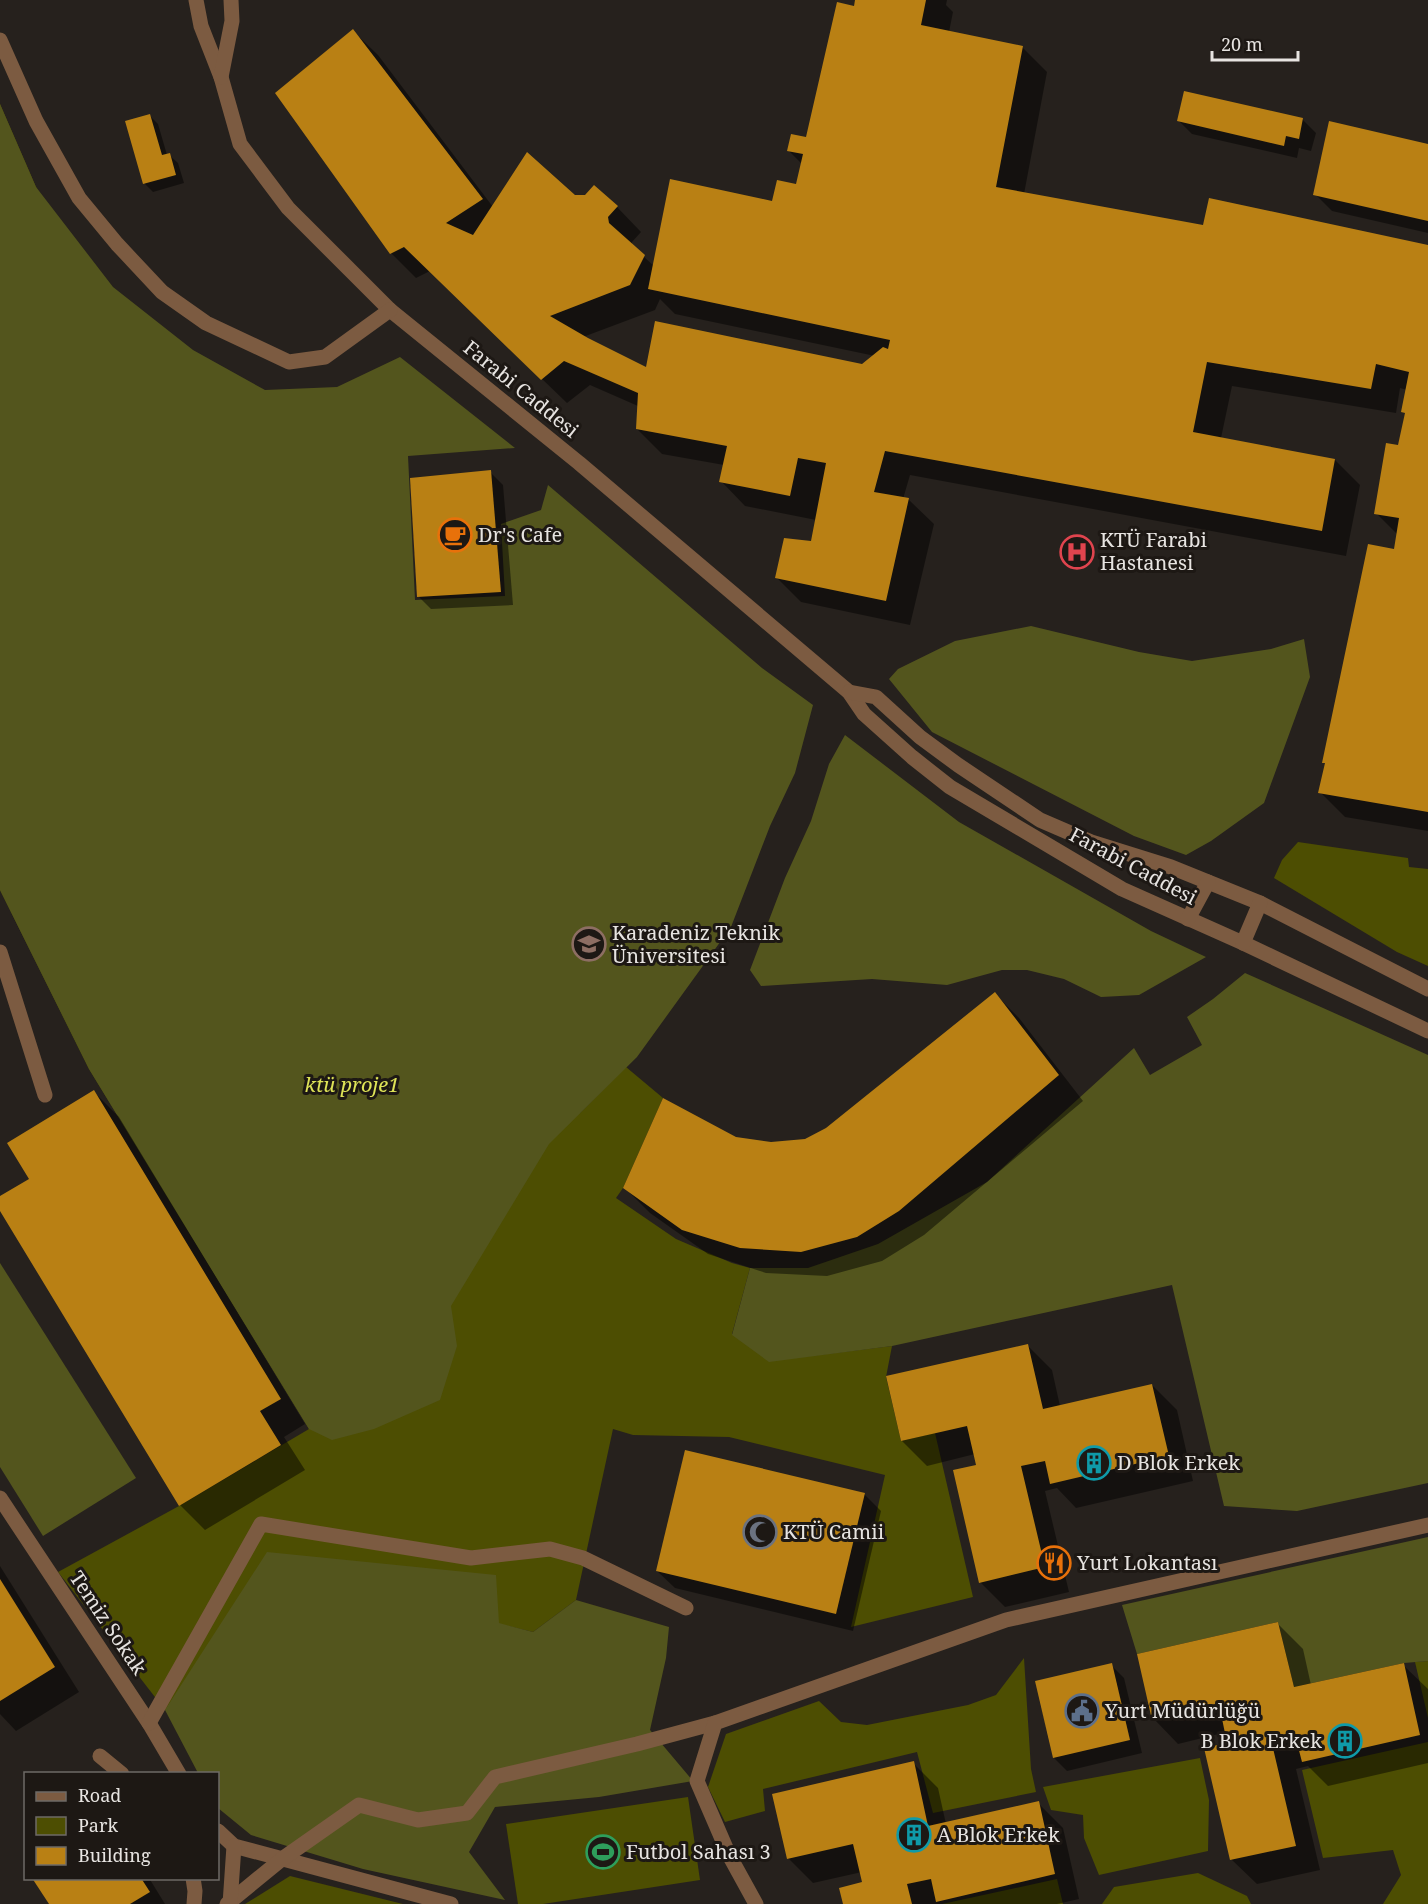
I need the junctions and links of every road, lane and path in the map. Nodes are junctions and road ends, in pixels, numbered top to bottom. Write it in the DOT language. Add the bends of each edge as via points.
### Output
graph roads {
  1 [pos="196,0"];
  2 [pos="231,0"];
  3 [pos="0,40"];
  4 [pos="221,77"];
  5 [pos="390,310"];
  6 [pos="849,692"];
  7 [pos="1209,882"];
  8 [pos="1260,903"];
  9 [pos="1188,919"];
  10 [pos="1243,943"];
  11 [pos="0,952"];
  12 [pos="1428,989"];
  13 [pos="1428,1031"];
  14 [pos="45,1095"];
  15 [pos="0,1498"];
  16 [pos="1428,1525"];
  17 [pos="686,1608"];
  18 [pos="149,1723"];
  19 [pos="715,1723"];
  20 [pos="100,1756"];
  21 [pos="121,1772"];
  22 [pos="178,1772"];
  23 [pos="219,1832"];
  24 [pos="234,1846"];
  25 [pos="282,1859"];
  26 [pos="193,1880"];
  27 [pos="229,1903"];
  28 [pos="194,1904"];
  29 [pos="451,1904"];
  30 [pos="756,1904"];
  1 -- 4 [label="street, Farabi Caddesi" via="201,26"];
  2 -- 4 [label="street, Farabi Caddesi" via="232,21"];
  3 -- 5 [label="street" via="36,121 79,198 162,292 206,323 289,362 325,357"];
  4 -- 5 [label="street, Farabi Caddesi" via="240,144 288,208"];
  5 -- 6 [label="street, Farabi Caddesi" via="579,463"];
  6 -- 7 [label="street, Farabi Caddesi" via="876,698 920,737 1040,820 1091,842"];
  6 -- 9 [label="street, Farabi Caddesi" via="864,714 950,787 1122,889"];
  7 -- 8 [label="street, Farabi Caddesi"];
  7 -- 9 [label="street"];
  8 -- 10 [label="street"];
  8 -- 12 [label="street, Farabi Caddesi"];
  9 -- 10 [label="street, Farabi Caddesi"];
  10 -- 13 [label="street, Farabi Caddesi"];
  11 -- 14 [label="street"];
  15 -- 18 [label="street, Temiz Sokak"];
  16 -- 19 [label="street" via="1006,1620"];
  17 -- 18 [label="street" via="583,1558 550,1549 471,1558 261,1524"];
  18 -- 22 [label="street, Temiz Sokak"];
  19 -- 25 [label="street" via="495,1777 467,1814 418,1820 359,1804"];
  19 -- 30 [label="street" via="697,1781 729,1855"];
  20 -- 21 [label="street"];
  23 -- 24 [label="street"];
  24 -- 25 [label="street"];
  24 -- 27 [label="street"];
  25 -- 27 [label="street"];
  25 -- 29 [label="street"];
  26 -- 28 [label="street"];
}
